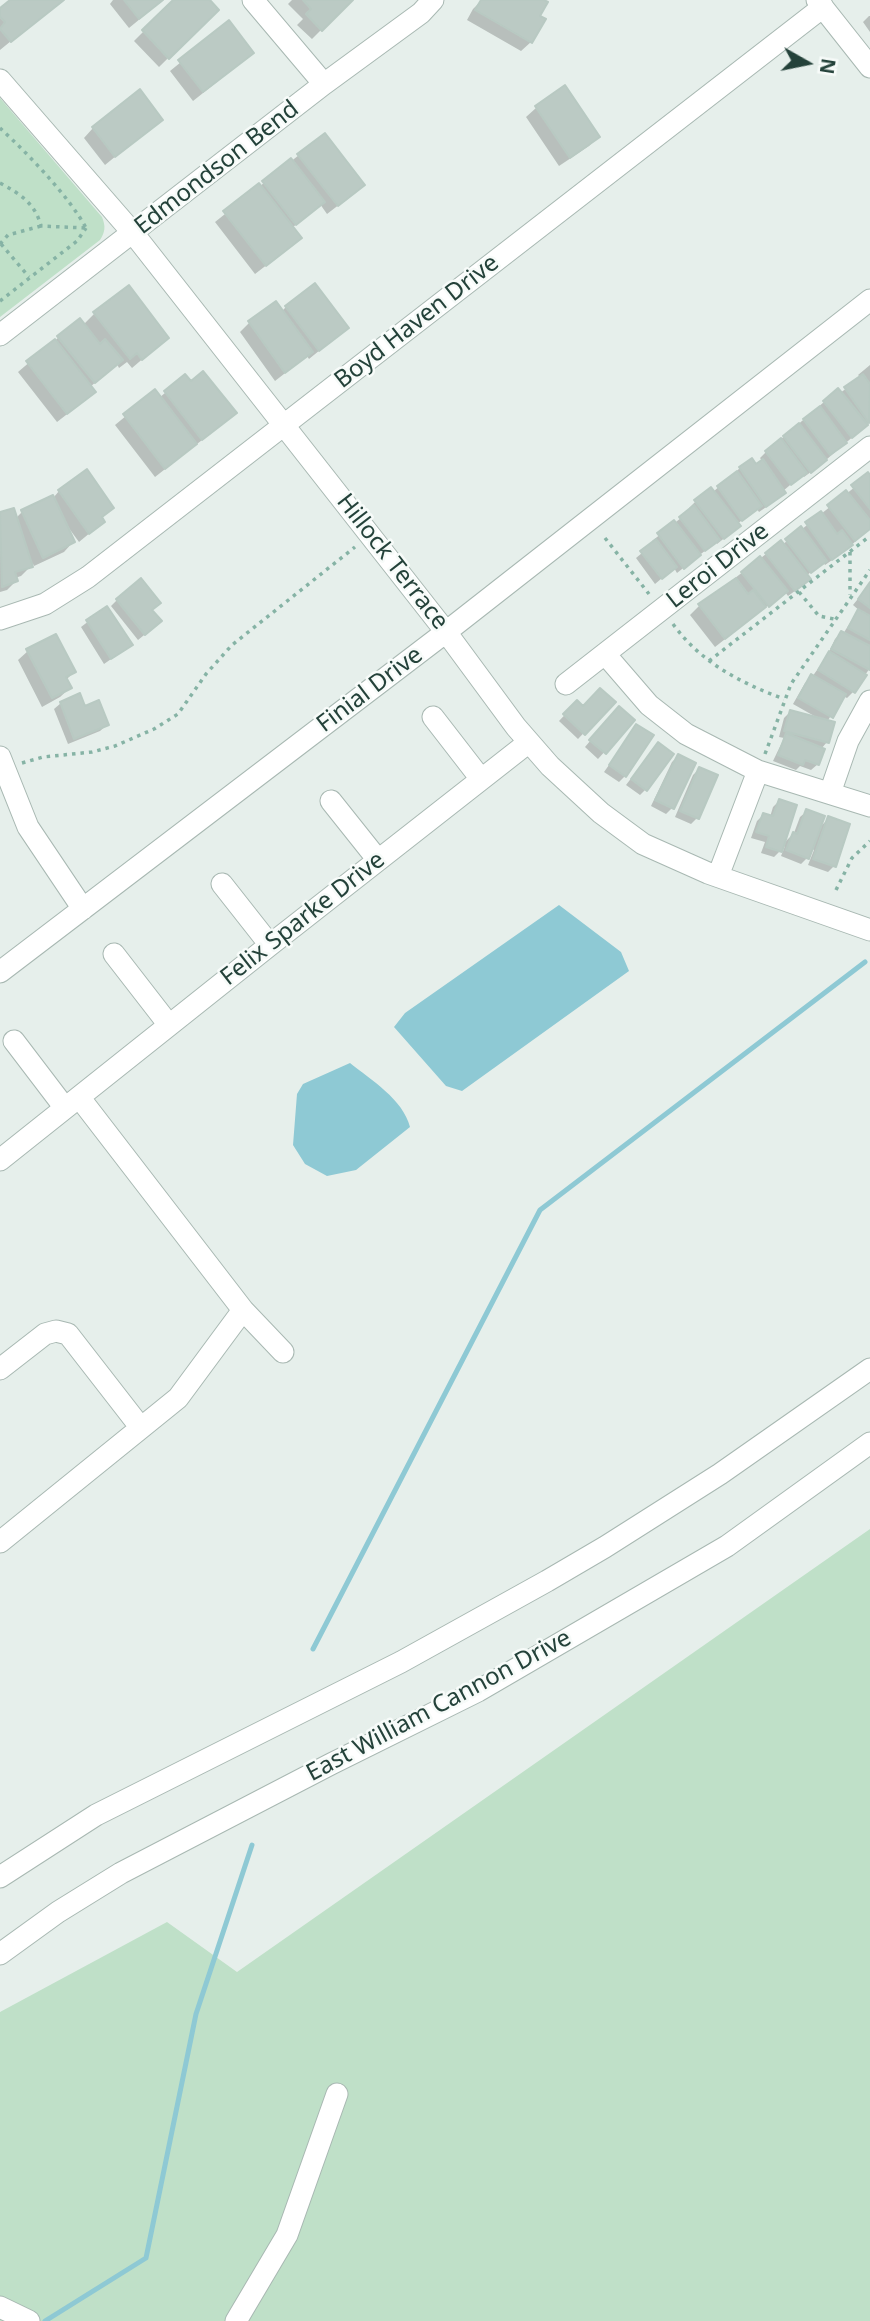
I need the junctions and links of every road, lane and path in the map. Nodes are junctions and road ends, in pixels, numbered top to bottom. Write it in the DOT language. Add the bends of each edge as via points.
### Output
graph roads {
  1 [pos="253,0"];
  2 [pos="433,0"];
  3 [pos="820,4"];
  4 [pos="870,67"];
  5 [pos="0,80"];
  6 [pos="324,84"];
  7 [pos="0,128"];
  8 [pos="0,183"];
  9 [pos="41,226"];
  10 [pos="86,228"];
  11 [pos="134,233"];
  12 [pos="1,244"];
  13 [pos="29,278"];
  14 [pos="870,300"];
  15 [pos="0,301"];
  16 [pos="0,335"];
  17 [pos="285,424"];
  18 [pos="870,447"];
  19 [pos="870,536"];
  20 [pos="605,538"];
  21 [pos="355,547"];
  22 [pos="850,552"];
  23 [pos="870,570"];
  24 [pos="799,592"];
  25 [pos="850,596"];
  26 [pos="653,598"];
  27 [pos="668,617"];
  28 [pos="0,619"];
  29 [pos="834,619"];
  30 [pos="446,632"];
  31 [pos="605,654"];
  32 [pos="709,661"];
  33 [pos="566,684"];
  34 [pos="783,699"];
  35 [pos="870,701"];
  36 [pos="433,717"];
  37 [pos="529,742"];
  38 [pos="10,761"];
  39 [pos="761,763"];
  40 [pos="481,779"];
  41 [pos="830,793"];
  42 [pos="331,801"];
  43 [pos="870,806"];
  44 [pos="870,841"];
  45 [pos="378,860"];
  46 [pos="718,876"];
  47 [pos="222,884"];
  48 [pos="836,890"];
  49 [pos="83,909"];
  50 [pos="870,930"];
  51 [pos="270,945"];
  52 [pos="114,954"];
  53 [pos="0,972"];
  54 [pos="169,1025"];
  55 [pos="14,1041"];
  56 [pos="72,1102"];
  57 [pos="0,1160"];
  58 [pos="243,1310"];
  59 [pos="283,1352"];
  60 [pos="870,1368"];
  61 [pos="0,1369"];
  62 [pos="141,1428"];
  63 [pos="870,1443"];
  64 [pos="0,1542"];
  65 [pos="0,1877"];
  66 [pos="0,1954"];
  67 [pos="337,2094"];
  68 [pos="0,2307"];
  69 [pos="29,2321"];
  70 [pos="236,2321"];
  1 -- 6 [label="street"];
  2 -- 6 [label="street, Edmondson Bend"];
  3 -- 4 [label="street"];
  3 -- 17 [label="street, Boyd Haven Drive"];
  5 -- 11 [label="street, Hillock Terrace"];
  6 -- 11 [label="street, Edmondson Bend"];
  7 -- 10 [label="path" via="78,212"];
  8 -- 9 [label="path" via="26,198"];
  9 -- 10 [label="path"];
  9 -- 12 [label="path" via="8,234"];
  10 -- 13 [label="path" via="77,241"];
  11 -- 16 [label="street, Edmondson Bend"];
  11 -- 17 [label="street, Hillock Terrace"];
  12 -- 13 [label="path"];
  13 -- 15 [label="path"];
  14 -- 30 [label="street, Finial Drive"];
  17 -- 28 [label="street, Boyd Haven Drive" via="88,577 45,604"];
  17 -- 30 [label="street, Hillock Terrace"];
  18 -- 31 [label="street, Leroi Drive"];
  19 -- 22 [label="path"];
  20 -- 26 [label="path"];
  21 -- 38 [label="path" via="232,645 178,714 154,729 92,752"];
  22 -- 24 [label="path"];
  22 -- 25 [label="path"];
  23 -- 25 [label="path"];
  24 -- 29 [label="path" via="819,616"];
  24 -- 32 [label="path"];
  25 -- 29 [label="path"];
  27 -- 32 [label="path"];
  29 -- 34 [label="path"];
  30 -- 37 [label="street, Hillock Terrace"];
  30 -- 49 [label="street, Finial Drive"];
  31 -- 33 [label="street, Leroi Drive"];
  31 -- 39 [label="street" via="649,705 686,734"];
  32 -- 34 [label="path" via="742,683"];
  34 -- 39 [label="path"];
  35 -- 41 [label="street" via="848,741"];
  36 -- 40 [label="street"];
  37 -- 40 [label="street, Felix Sparke Drive"];
  37 -- 46 [label="street, Hillock Terrace" via="601,813 643,844"];
  38 -- 49 [label="street" via="28,827"];
  39 -- 41 [label="street"];
  39 -- 46 [label="street"];
  40 -- 45 [label="street, Felix Sparke Drive"];
  41 -- 43 [label="street"];
  42 -- 45 [label="street"];
  44 -- 48 [label="path" via="852,858"];
  45 -- 51 [label="street, Felix Sparke Drive"];
  46 -- 50 [label="street, Hillock Terrace"];
  47 -- 51 [label="street"];
  49 -- 53 [label="street, Finial Drive"];
  51 -- 54 [label="street, Felix Sparke Drive"];
  52 -- 54 [label="street"];
  54 -- 56 [label="street, Felix Sparke Drive"];
  55 -- 56 [label="street"];
  56 -- 57 [label="street, Felix Sparke Drive"];
  56 -- 58 [label="street"];
  58 -- 59 [label="street"];
  58 -- 62 [label="street" via="177,1398"];
  60 -- 65 [label="street" via="720,1474 559,1575 401,1662 96,1815"];
  61 -- 62 [label="street" via="45,1334 68,1334"];
  62 -- 64 [label="street"];
  63 -- 66 [label="street, East William Cannon Drive" via="715,1553 478,1691 121,1873"];
  67 -- 70 [label="street" via="288,2235"];
  68 -- 69 [label="street"];
}
